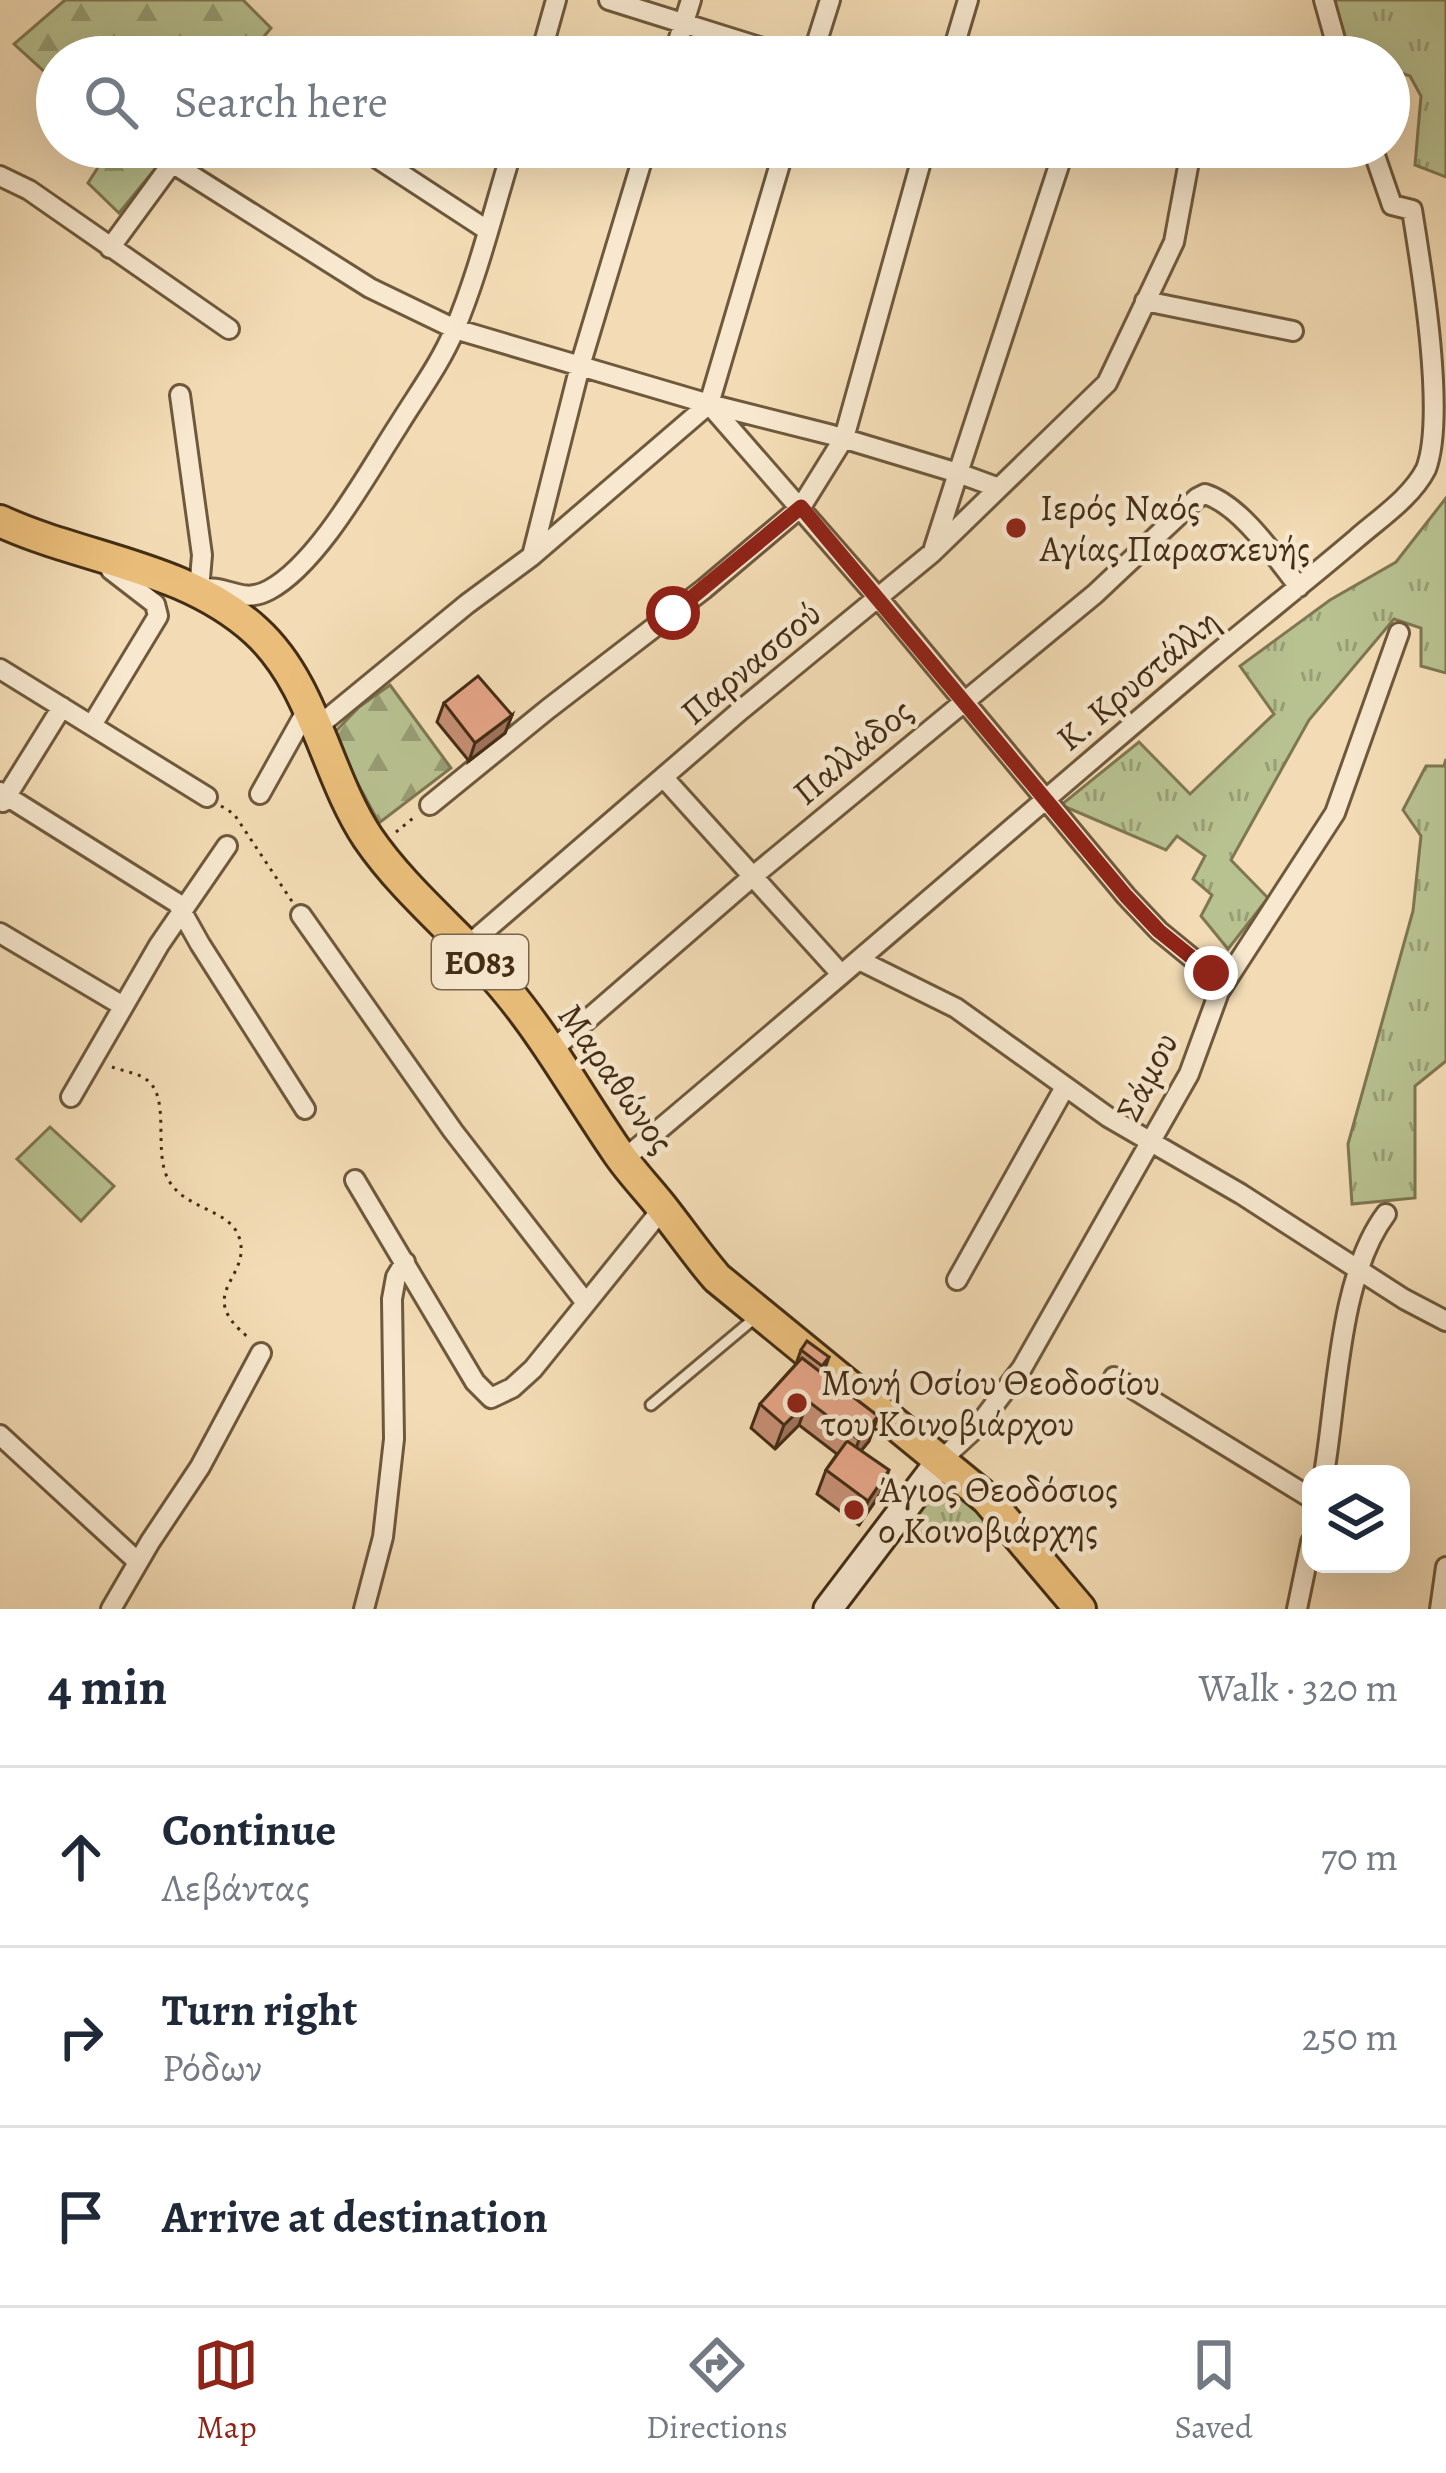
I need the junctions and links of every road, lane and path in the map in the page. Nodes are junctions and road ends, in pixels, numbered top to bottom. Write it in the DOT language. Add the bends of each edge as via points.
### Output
graph roads {
  1 [pos="556,0"];
  2 [pos="609,0"];
  3 [pos="691,0"];
  4 [pos="830,0"];
  5 [pos="968,0"];
  6 [pos="1325,7"];
  7 [pos="684,23"];
  8 [pos="546,36"];
  9 [pos="680,36"];
  10 [pos="725,36"];
  11 [pos="819,36"];
  12 [pos="957,36"];
  13 [pos="1334,36"];
  14 [pos="168,168"];
  15 [pos="197,168"];
  16 [pos="392,168"];
  17 [pos="506,168"];
  18 [pos="640,168"];
  19 [pos="779,168"];
  20 [pos="920,168"];
  21 [pos="1058,168"];
  22 [pos="1188,168"];
  23 [pos="1379,168"];
  24 [pos="0,176"];
  25 [pos="487,230"];
  26 [pos="110,248"];
  27 [pos="1145,301"];
  28 [pos="229,329"];
  29 [pos="454,329"];
  30 [pos="1293,331"];
  31 [pos="580,366"];
  32 [pos="180,395"];
  33 [pos="709,404"];
  34 [pos="844,438"];
  35 [pos="958,473"];
  36 [pos="1000,488"];
  37 [pos="801,507"];
  38 [pos="0,521"];
  39 [pos="932,553"];
  40 [pos="532,556"];
  41 [pos="112,561"];
  42 [pos="1299,587"];
  43 [pos="199,590"];
  44 [pos="879,599"];
  45 [pos="1399,633"];
  46 [pos="0,669"];
  47 [pos="962,702"];
  48 [pos="62,707"];
  49 [pos="312,718"];
  50 [pos="92,725"];
  51 [pos="664,778"];
  52 [pos="260,794"];
  53 [pos="207,797"];
  54 [pos="2,798"];
  55 [pos="1044,800"];
  56 [pos="430,805"];
  57 [pos="227,847"];
  58 [pos="376,848"];
  59 [pos="752,878"];
  60 [pos="183,911"];
  61 [pos="301,915"];
  62 [pos="0,933"];
  63 [pos="466,947"];
  64 [pos="859,960"];
  65 [pos="841,974"];
  66 [pos="1219,992"];
  67 [pos="123,1006"];
  68 [pos="550,1052"];
  69 [pos="93,1059"];
  70 [pos="1065,1087"];
  71 [pos="71,1097"];
  72 [pos="305,1109"];
  73 [pos="1150,1143"];
  74 [pos="623,1160"];
  75 [pos="355,1180"];
  76 [pos="663,1208"];
  77 [pos="1386,1214"];
  78 [pos="405,1262"];
  79 [pos="1360,1269"];
  80 [pos="957,1280"];
  81 [pos="586,1303"];
  82 [pos="760,1313"];
  83 [pos="1446,1321"];
  84 [pos="260,1353"];
  85 [pos="1114,1377"];
  86 [pos="651,1405"];
  87 [pos="0,1435"];
  88 [pos="940,1460"];
  89 [pos="1325,1465"];
  90 [pos="1302,1492"];
  91 [pos="138,1562"];
  92 [pos="1446,1567"];
  93 [pos="1305,1573"];
  94 [pos="111,1609"];
  95 [pos="364,1609"];
  96 [pos="828,1609"];
  97 [pos="1080,1609"];
  98 [pos="1298,1609"];
  99 [pos="1440,1609"];
  1 -- 8 [label="street"];
  2 -- 7 [label="street"];
  3 -- 7 [label="street"];
  4 -- 11 [label="street"];
  5 -- 12 [label="street"];
  6 -- 13 [label="street"];
  7 -- 9 [label="street"];
  7 -- 10 [label="street"];
  14 -- 26 [label="street"];
  15 -- 29 [label="street" via="370,289"];
  16 -- 25 [label="street"];
  17 -- 25 [label="street"];
  18 -- 31 [label="street"];
  19 -- 33 [label="street"];
  20 -- 34 [label="street"];
  21 -- 35 [label="street"];
  22 -- 27 [label="street, Παρνασσού" via="1174,242"];
  23 -- 42 [label="street, Κ. Κρυστάλλη" via="1392,205 1412,210 1436,372 1434,444 1412,489"];
  24 -- 26 [label="street"];
  25 -- 29 [label="street"];
  26 -- 28 [label="street"];
  27 -- 30 [label="street"];
  27 -- 36 [label="street, Παρνασσού" via="1107,383"];
  29 -- 31 [label="street"];
  29 -- 43 [label="street" via="304,562 256,596"];
  31 -- 33 [label="street"];
  31 -- 40 [label="street"];
  32 -- 43 [label="street" via="202,555"];
  33 -- 34 [label="street"];
  33 -- 37 [label="street"];
  33 -- 40 [label="street"];
  34 -- 35 [label="street"];
  34 -- 37 [label="street"];
  35 -- 36 [label="street"];
  35 -- 39 [label="street"];
  36 -- 39 [label="street, Παρνασσού"];
  37 -- 44 [label="street"];
  37 -- 56 [label="street"];
  38 -- 41 [label="main road, Μαραθώνος / ΕΟ83"];
  39 -- 44 [label="street, Παρνασσού"];
  40 -- 49 [label="street"];
  41 -- 43 [label="main road, Μαραθώνος / ΕΟ83"];
  41 -- 50 [label="street" via="158,616"];
  42 -- 47 [label="street, Παλλάδος" via="1242,520 1205,494"];
  42 -- 55 [label="street, Κ. Κρυστάλλη"];
  43 -- 49 [label="main road, Μαραθώνος / ΕΟ83" via="258,633"];
  44 -- 47 [label="street"];
  44 -- 51 [label="street, Παρνασσού"];
  45 -- 66 [label="street, Σάμου" via="1335,813"];
  46 -- 48 [label="street"];
  47 -- 55 [label="street"];
  47 -- 59 [label="street, Παλλάδος"];
  48 -- 50 [label="street"];
  48 -- 54 [label="street"];
  49 -- 52 [label="street"];
  49 -- 58 [label="main road, Μαραθώνος / ΕΟ83"];
  50 -- 53 [label="street"];
  51 -- 59 [label="street"];
  51 -- 63 [label="street, Παρνασσού"];
  53 -- 61 [label="path" via="234,814"];
  54 -- 60 [label="street"];
  55 -- 64 [label="street, Κ. Κρυστάλλη"];
  55 -- 66 [label="street" via="1159,931 1214,976"];
  56 -- 58 [label="path"];
  57 -- 60 [label="street"];
  58 -- 63 [label="main road, Μαραθώνος / ΕΟ83"];
  59 -- 65 [label="street"];
  59 -- 68 [label="street, Παλλάδος"];
  60 -- 67 [label="street"];
  60 -- 72 [label="street"];
  61 -- 81 [label="street"];
  62 -- 67 [label="street"];
  63 -- 68 [label="main road, Μαραθώνος / ΕΟ83"];
  64 -- 65 [label="street, Κ. Κρυστάλλη"];
  64 -- 70 [label="street" via="956,1008"];
  65 -- 74 [label="street, Κ. Κρυστάλλη"];
  66 -- 73 [label="street, Σάμου" via="1190,1074"];
  67 -- 69 [label="street"];
  68 -- 74 [label="main road, Μαραθώνος / ΕΟ83"];
  69 -- 71 [label="street"];
  69 -- 84 [label="path" via="152,1084 171,1185 235,1228 241,1251 224,1306"];
  70 -- 73 [label="street"];
  70 -- 80 [label="street"];
  73 -- 79 [label="street"];
  73 -- 88 [label="street, Σάμου" via="1022,1368"];
  74 -- 76 [label="main road, Μαραθώνος / ΕΟ83"];
  75 -- 78 [label="street"];
  76 -- 81 [label="street"];
  76 -- 82 [label="main road, Μαραθώνος / ΕΟ83" via="717,1278"];
  77 -- 79 [label="street"];
  78 -- 81 [label="street" via="491,1398 533,1369"];
  78 -- 95 [label="street" via="392,1299 394,1439 383,1537"];
  79 -- 83 [label="street"];
  79 -- 89 [label="street"];
  82 -- 86 [label="lane"];
  82 -- 88 [label="main road, Μαραθώνος / ΕΟ83"];
  84 -- 91 [label="street"];
  85 -- 90 [label="street"];
  87 -- 91 [label="street"];
  88 -- 96 [label="street"];
  88 -- 97 [label="main road, Μαραθώνος / ΕΟ83" via="987,1499"];
  91 -- 94 [label="street"];
  92 -- 99 [label="street"];
  93 -- 98 [label="street"];
}
